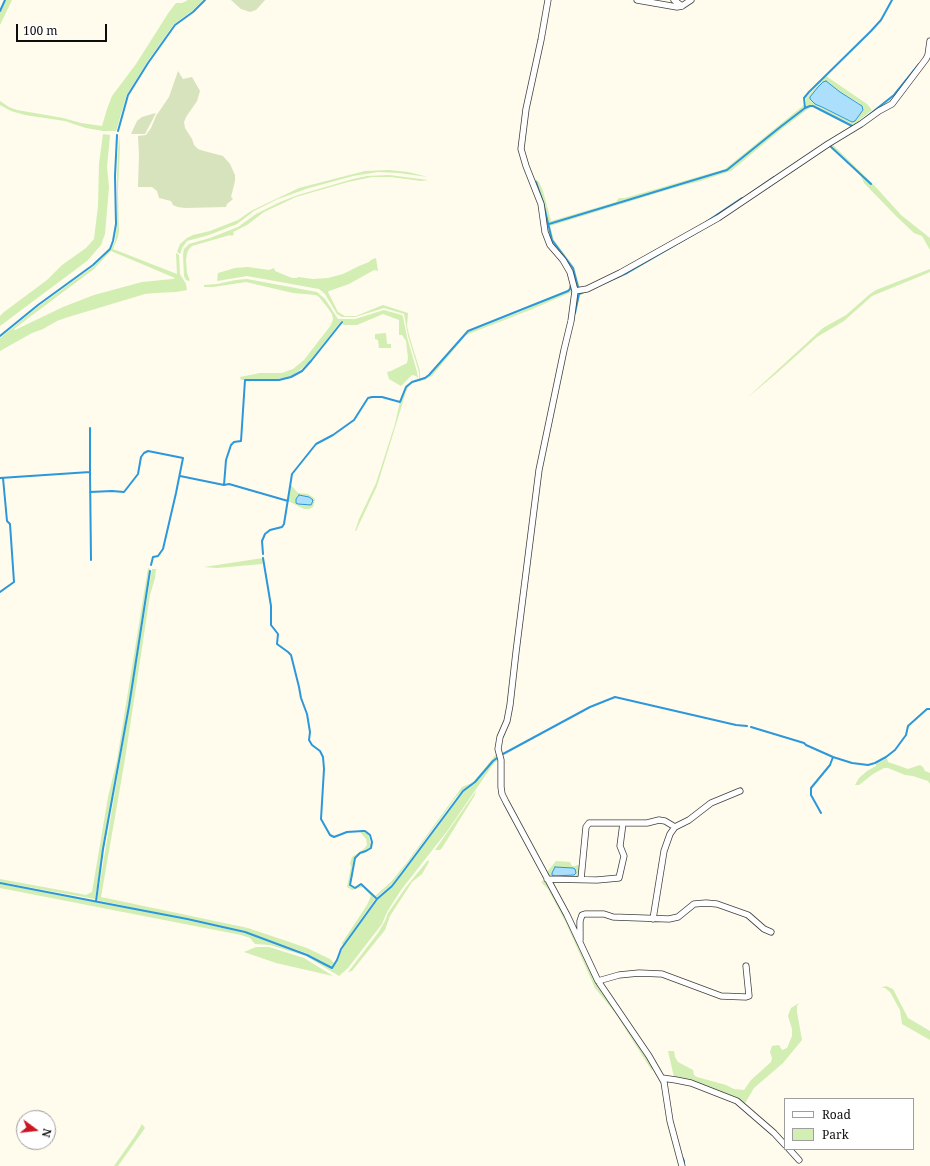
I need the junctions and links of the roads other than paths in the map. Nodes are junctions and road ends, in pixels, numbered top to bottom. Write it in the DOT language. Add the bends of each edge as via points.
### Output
graph roads {
  1 [pos="548,0"];
  2 [pos="637,0"];
  3 [pos="659,0"];
  4 [pos="674,0"];
  5 [pos="691,0"];
  6 [pos="653,3"];
  7 [pos="682,6"];
  8 [pos="930,41"];
  9 [pos="928,60"];
  10 [pos="575,291"];
  11 [pos="740,791"];
  12 [pos="623,823"];
  13 [pos="676,827"];
  14 [pos="547,879"];
  15 [pos="581,879"];
  16 [pos="653,919"];
  17 [pos="771,932"];
  18 [pos="580,943"];
  19 [pos="746,966"];
  20 [pos="598,981"];
  21 [pos="662,1078"];
  22 [pos="784,1144"];
  23 [pos="790,1150"];
  24 [pos="799,1160"];
  25 [pos="682,1166"];
  1 -- 10 [label="street" via="526,109 521,149 541,204 545,232 550,245 570,272"];
  2 -- 6 [label="street"];
  3 -- 6 [label="street"];
  4 -- 7 [label="street"];
  5 -- 7 [label="street"];
  6 -- 7 [label="street"];
  8 -- 9 [label="street"];
  9 -- 10 [label="street" via="892,104 718,218 620,273 587,289"];
  10 -- 14 [label="street" via="539,470 510,705 498,749 501,760 502,794"];
  11 -- 13 [label="street" via="719,799"];
  12 -- 13 [label="street" via="665,820"];
  12 -- 15 [label="street" via="593,822 587,825"];
  12 -- 15 [label="street" via="620,846 624,856 619,878"];
  13 -- 16 [label="street" via="670,834 664,851"];
  14 -- 15 [label="street"];
  14 -- 18 [label="street"];
  16 -- 17 [label="street" via="674,918 694,904 711,903 748,915"];
  16 -- 18 [label="street" via="604,914 582,915"];
  18 -- 20 [label="street"];
  19 -- 20 [label="street" via="749,996 746,997 722,996 662,974 619,975"];
  20 -- 21 [label="street"];
  21 -- 22 [label="street" via="691,1084 737,1101"];
  21 -- 25 [label="street"];
  23 -- 24 [label="street"];
}
